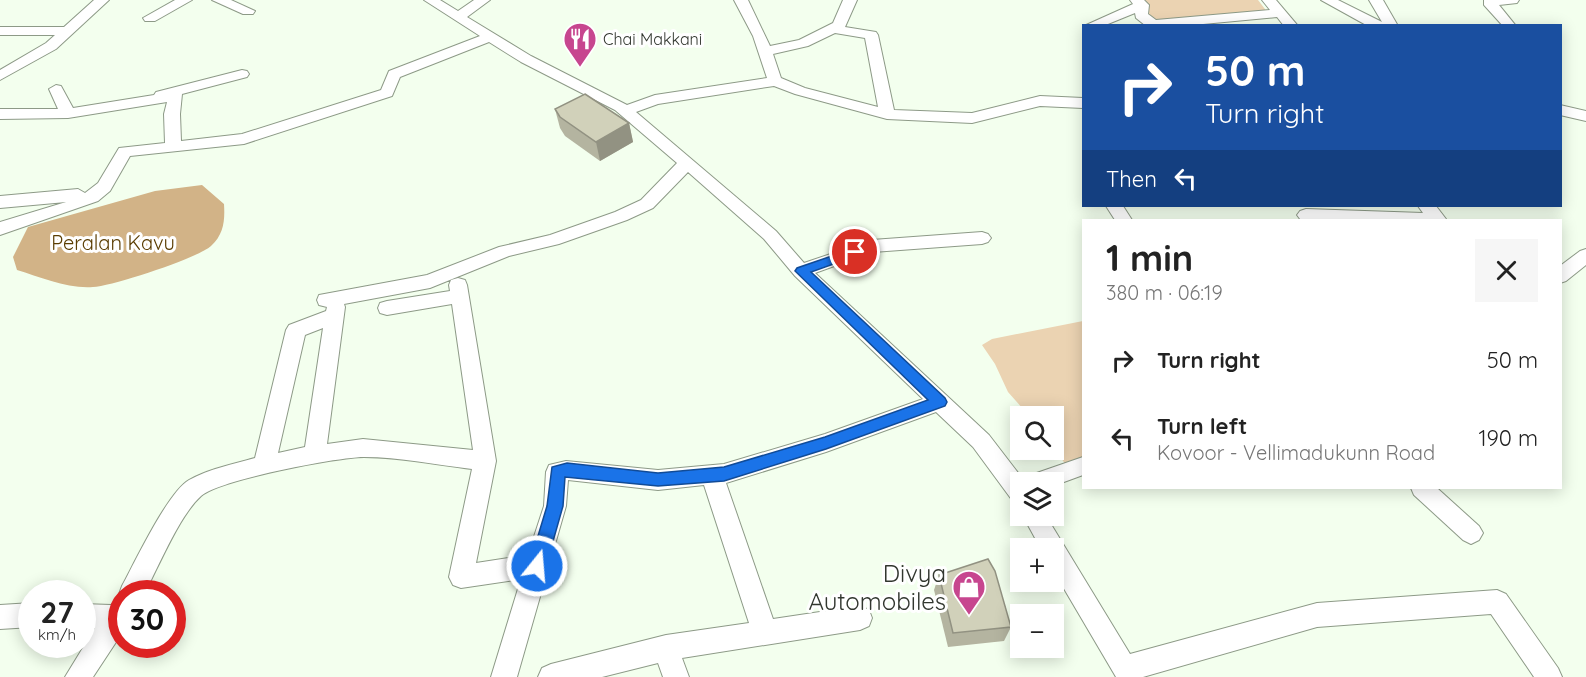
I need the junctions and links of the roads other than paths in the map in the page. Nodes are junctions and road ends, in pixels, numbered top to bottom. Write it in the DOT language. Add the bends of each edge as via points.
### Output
graph roads {
  1 [pos="102,0"];
  2 [pos="184,0"];
  3 [pos="223,0"];
  4 [pos="431,0"];
  5 [pos="483,0"];
  6 [pos="741,0"];
  7 [pos="850,0"];
  8 [pos="1269,0"];
  9 [pos="1328,0"];
  10 [pos="1376,0"];
  11 [pos="1512,0"];
  12 [pos="1139,2"];
  13 [pos="248,11"];
  14 [pos="1279,13"];
  15 [pos="458,17"];
  16 [pos="150,18"];
  17 [pos="1094,24"];
  18 [pos="1290,24"];
  19 [pos="1375,24"];
  20 [pos="1390,24"];
  21 [pos="1509,24"];
  22 [pos="835,28"];
  23 [pos="0,31"];
  24 [pos="68,31"];
  25 [pos="490,38"];
  26 [pos="766,51"];
  27 [pos="242,74"];
  28 [pos="0,76"];
  29 [pos="776,81"];
  30 [pos="57,89"];
  31 [pos="138,101"];
  32 [pos="1082,103"];
  33 [pos="1562,110"];
  34 [pos="624,111"];
  35 [pos="68,113"];
  36 [pos="0,114"];
  37 [pos="887,114"];
  38 [pos="1586,116"];
  39 [pos="172,148"];
  40 [pos="686,163"];
  41 [pos="99,193"];
  42 [pos="0,202"];
  43 [pos="1305,214"];
  44 [pos="1434,215"];
  45 [pos="0,230"];
  46 [pos="982,238"];
  47 [pos="1586,255"];
  48 [pos="456,271"];
  49 [pos="801,271"];
  50 [pos="1562,274"];
  51 [pos="460,296"];
  52 [pos="332,305"];
  53 [pos="387,308"];
  54 [pos="940,402"];
  55 [pos="315,455"];
  56 [pos="485,461"];
  57 [pos="264,466"];
  58 [pos="1082,466"];
  59 [pos="1064,473"];
  60 [pos="1010,474"];
  61 [pos="712,475"];
  62 [pos="1423,489"];
  63 [pos="1040,526"];
  64 [pos="1472,533"];
  65 [pos="537,566"];
  66 [pos="139,580"];
  67 [pos="18,616"];
  68 [pos="0,617"];
  69 [pos="860,618"];
  70 [pos="108,631"];
  71 [pos="765,633"];
  72 [pos="666,648"];
  73 [pos="1128,673"];
  74 [pos="78,677"];
  75 [pos="504,677"];
  76 [pos="550,677"];
  77 [pos="676,677"];
  78 [pos="1550,677"];
  1 -- 24 [label="street"];
  2 -- 16 [label="street"];
  3 -- 13 [label="street"];
  4 -- 15 [label="street"];
  5 -- 15 [label="street"];
  6 -- 26 [label="street"];
  7 -- 22 [label="street"];
  8 -- 14 [label="street"];
  9 -- 19 [label="street"];
  10 -- 20 [label="street"];
  11 -- 21 [label="street" via="1489,2"];
  12 -- 14 [label="street" via="1141,15 1153,24"];
  12 -- 17 [label="street"];
  14 -- 18 [label="street"];
  15 -- 25 [label="street"];
  22 -- 26 [label="street" via="803,43"];
  22 -- 37 [label="street" via="871,35"];
  23 -- 24 [label="street"];
  24 -- 28 [label="street" via="51,46"];
  25 -- 34 [label="street"];
  25 -- 39 [label="street" via="394,74 387,93 365,101 244,139"];
  26 -- 29 [label="street"];
  27 -- 31 [label="street"];
  29 -- 34 [label="street" via="655,100"];
  29 -- 37 [label="street"];
  30 -- 35 [label="street"];
  31 -- 35 [label="street"];
  31 -- 39 [label="street" via="176,96"];
  32 -- 37 [label="street" via="1040,101 972,118"];
  33 -- 38 [label="street"];
  34 -- 40 [label="street"];
  35 -- 36 [label="street"];
  39 -- 41 [label="street" via="125,152"];
  40 -- 48 [label="street" via="646,204 621,216 553,240 505,251"];
  40 -- 49 [label="street" via="770,235"];
  41 -- 42 [label="street"];
  41 -- 45 [label="street"];
  43 -- 44 [label="street"];
  46 -- 49 [label="street" via="872,246"];
  47 -- 50 [label="street"];
  48 -- 51 [label="street"];
  48 -- 52 [label="street"];
  49 -- 54 [label="street"];
  51 -- 53 [label="street"];
  51 -- 56 [label="street"];
  52 -- 55 [label="street"];
  52 -- 57 [label="street" via="296,330"];
  54 -- 60 [label="street"];
  54 -- 61 [label="street" via="826,443"];
  55 -- 56 [label="street" via="363,448"];
  55 -- 57 [label="street"];
  56 -- 65 [label="street" via="461,577"];
  57 -- 66 [label="street" via="194,488 177,509"];
  58 -- 59 [label="street"];
  61 -- 65 [label="street" via="658,480 557,472 555,506"];
  61 -- 71 [label="street"];
  62 -- 64 [label="street"];
  63 -- 73 [label="street"];
  65 -- 75 [label="street"];
  67 -- 68 [label="street"];
  69 -- 71 [label="street"];
  70 -- 74 [label="street"];
  71 -- 72 [label="street"];
  72 -- 76 [label="street"];
  72 -- 77 [label="street"];
  73 -- 78 [label="street" via="1317,615 1497,602"];
}
